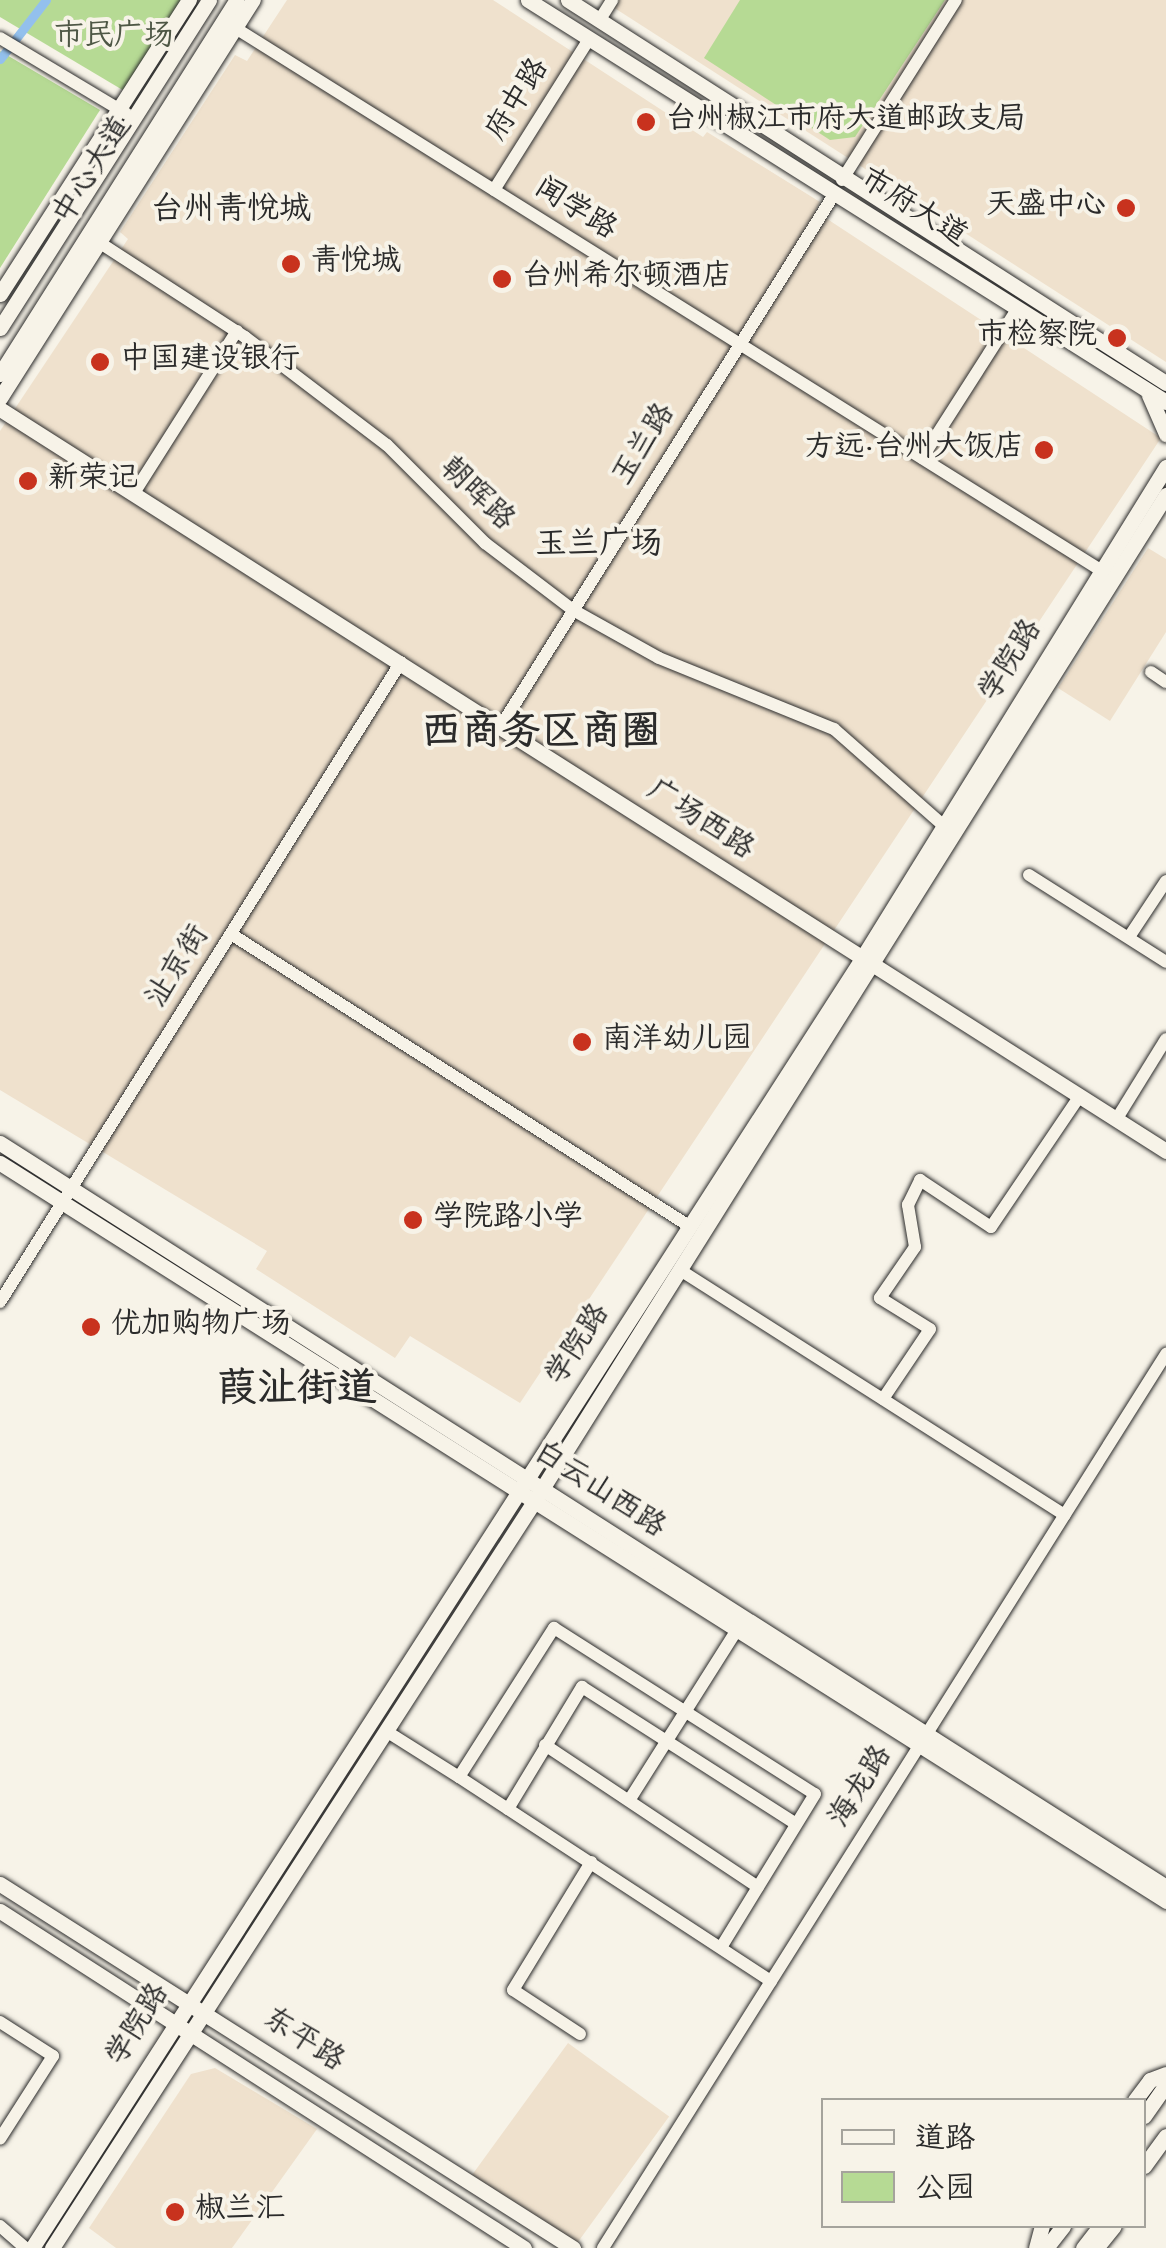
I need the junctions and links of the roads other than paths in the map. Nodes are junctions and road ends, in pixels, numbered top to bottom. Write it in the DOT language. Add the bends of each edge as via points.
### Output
graph roads {
  1 [pos="189,0"];
  2 [pos="209,0"];
  3 [pos="236,0"];
  4 [pos="252,0"];
  5 [pos="528,0"];
  6 [pos="568,0"];
  7 [pos="612,0"];
  8 [pos="956,0"];
  9 [pos="599,21"];
  10 [pos="229,24"];
  11 [pos="0,38"];
  12 [pos="589,39"];
  13 [pos="126,114"];
  14 [pos="838,187"];
  15 [pos="494,190"];
  16 [pos="94,238"];
  17 [pos="0,294"];
  18 [pos="1018,308"];
  19 [pos="0,328"];
  20 [pos="237,331"];
  21 [pos="740,344"];
  22 [pos="0,374"];
  23 [pos="1165,382"];
  24 [pos="1144,388"];
  25 [pos="0,398"];
  26 [pos="1166,402"];
  27 [pos="0,408"];
  28 [pos="1166,434"];
  29 [pos="922,458"];
  30 [pos="1166,468"];
  31 [pos="134,493"];
  32 [pos="1166,495"];
  33 [pos="1102,572"];
  34 [pos="573,610"];
  35 [pos="402,662"];
  36 [pos="1151,672"];
  37 [pos="1166,682"];
  38 [pos="500,726"];
  39 [pos="944,826"];
  40 [pos="1029,875"];
  41 [pos="1166,881"];
  42 [pos="231,934"];
  43 [pos="1129,936"];
  44 [pos="1166,962"];
  45 [pos="866,964"];
  46 [pos="1166,1039"];
  47 [pos="1078,1096"];
  48 [pos="1116,1120"];
  49 [pos="0,1143"];
  50 [pos="1166,1151"];
  51 [pos="0,1163"];
  52 [pos="67,1195"];
  53 [pos="690,1226"];
  54 [pos="680,1270"];
  55 [pos="0,1302"];
  56 [pos="1166,1354"];
  57 [pos="883,1400"];
  58 [pos="523,1484"];
  59 [pos="539,1494"];
  60 [pos="1065,1515"];
  61 [pos="738,1628"];
  62 [pos="684,1713"];
  63 [pos="386,1730"];
  64 [pos="923,1739"];
  65 [pos="666,1742"];
  66 [pos="545,1745"];
  67 [pos="458,1777"];
  68 [pos="630,1798"];
  69 [pos="508,1809"];
  70 [pos="796,1824"];
  71 [pos="590,1862"];
  72 [pos="0,1884"];
  73 [pos="758,1887"];
  74 [pos="1166,1888"];
  75 [pos="1166,1901"];
  76 [pos="0,1910"];
  77 [pos="722,1946"];
  78 [pos="771,1981"];
  79 [pos="189,2001"];
  80 [pos="204,2012"];
  81 [pos="0,2022"];
  82 [pos="176,2022"];
  83 [pos="192,2033"];
  84 [pos="580,2034"];
  85 [pos="1166,2074"];
  86 [pos="1166,2085"];
  87 [pos="1136,2098"];
  88 [pos="1146,2113"];
  89 [pos="1166,2136"];
  90 [pos="0,2139"];
  91 [pos="1146,2163"];
  92 [pos="0,2226"];
  93 [pos="1061,2228"];
  94 [pos="1098,2228"];
  95 [pos="1112,2228"];
  96 [pos="29,2248"];
  97 [pos="52,2248"];
  98 [pos="524,2248"];
  99 [pos="573,2248"];
  100 [pos="603,2248"];
  101 [pos="1046,2248"];
  102 [pos="1083,2248"];
  103 [pos="1096,2248"];
  1 -- 13 [label="main road"];
  2 -- 13 [label="main road, 中心大道"];
  3 -- 10 [label="main road"];
  4 -- 10 [label="main road"];
  5 -- 12 [label="main road, 市府大道"];
  6 -- 9 [label="main road, 市府大道"];
  7 -- 9 [label="street"];
  8 -- 14 [label="street, 玉兰路"];
  9 -- 14 [label="main road, 市府大道"];
  10 -- 15 [label="street, 闻学路"];
  10 -- 16 [label="main road"];
  11 -- 13 [label="street"];
  12 -- 14 [label="main road, 市府大道"];
  12 -- 15 [label="street, 府中路"];
  13 -- 17 [label="main road"];
  13 -- 19 [label="main road, 中心大道"];
  14 -- 18 [label="main road, 市府大道"];
  14 -- 21 [label="street, 玉兰路"];
  14 -- 23 [label="main road, 市府大道"];
  15 -- 21 [label="street, 闻学路"];
  16 -- 20 [label="street, 朝晖路"];
  16 -- 22 [label="main road, 中心大道"];
  16 -- 25 [label="main road"];
  18 -- 24 [label="main road, 市府大道"];
  18 -- 29 [label="street"];
  20 -- 31 [label="street"];
  20 -- 34 [label="street, 朝晖路" via="386,445 485,542"];
  21 -- 29 [label="street, 闻学路"];
  21 -- 34 [label="street, 玉兰路"];
  24 -- 26 [label="main road, 市府大道"];
  24 -- 28 [label="main road"];
  27 -- 31 [label="main road, 广场西路"];
  29 -- 33 [label="street, 闻学路"];
  30 -- 33 [label="main road, 学院路"];
  31 -- 35 [label="main road, 广场西路"];
  32 -- 45 [label="main road, 学院路"];
  33 -- 39 [label="main road, 学院路"];
  34 -- 38 [label="street, 玉兰路"];
  34 -- 39 [label="street, 朝晖路" via="659,658 834,729"];
  35 -- 38 [label="main road, 广场西路"];
  35 -- 42 [label="street, 沚京街"];
  36 -- 37 [label="street"];
  38 -- 45 [label="main road, 广场西路"];
  39 -- 45 [label="main road, 学院路"];
  40 -- 43 [label="street"];
  41 -- 43 [label="street"];
  42 -- 52 [label="street, 沚京街"];
  42 -- 53 [label="street"];
  43 -- 44 [label="street"];
  45 -- 47 [label="main road, 广场西路"];
  45 -- 53 [label="main road, 学院路"];
  45 -- 54 [label="main road, 学院路"];
  46 -- 48 [label="street"];
  47 -- 48 [label="main road, 广场西路"];
  47 -- 57 [label="street" via="991,1227 920,1180 908,1205 915,1247 880,1298 930,1330"];
  48 -- 50 [label="main road, 广场西路"];
  49 -- 52 [label="main road, 白云山西路"];
  51 -- 52 [label="main road, 白云山西路"];
  52 -- 55 [label="street, 沚京街"];
  52 -- 58 [label="main road, 白云山西路"];
  53 -- 58 [label="main road, 学院路"];
  54 -- 57 [label="street"];
  54 -- 59 [label="main road, 学院路"];
  56 -- 60 [label="street, 海龙路"];
  57 -- 60 [label="street"];
  58 -- 59 [label="main road, 白云山西路"];
  58 -- 79 [label="main road, 学院路"];
  59 -- 61 [label="main road, 白云山西路"];
  59 -- 63 [label="main road, 学院路"];
  59 -- 64 [label="main road, 白云山西路"];
  60 -- 64 [label="street, 海龙路"];
  61 -- 62 [label="street"];
  61 -- 64 [label="main road, 白云山西路"];
  62 -- 65 [label="street"];
  62 -- 67 [label="street" via="554,1628"];
  62 -- 70 [label="street" via="815,1794"];
  63 -- 67 [label="street"];
  63 -- 80 [label="main road, 学院路"];
  64 -- 74 [label="main road, 白云山西路"];
  64 -- 75 [label="main road, 白云山西路"];
  64 -- 78 [label="street, 海龙路"];
  65 -- 66 [label="street" via="582,1687"];
  65 -- 68 [label="street"];
  65 -- 70 [label="street"];
  66 -- 68 [label="street"];
  66 -- 69 [label="street"];
  67 -- 69 [label="street"];
  68 -- 73 [label="street"];
  69 -- 71 [label="street"];
  70 -- 73 [label="street"];
  71 -- 77 [label="street"];
  71 -- 84 [label="street" via="513,1990"];
  72 -- 79 [label="main road, 东平路"];
  73 -- 77 [label="street"];
  76 -- 82 [label="main road, 东平路"];
  77 -- 78 [label="street"];
  78 -- 100 [label="street, 海龙路"];
  79 -- 80 [label="main road, 东平路"];
  79 -- 82 [label="main road, 学院路"];
  80 -- 83 [label="main road, 学院路"];
  80 -- 99 [label="main road, 东平路"];
  81 -- 90 [label="street" via="53,2056"];
  82 -- 83 [label="main road, 东平路"];
  82 -- 96 [label="main road, 学院路"];
  83 -- 97 [label="main road, 学院路"];
  83 -- 98 [label="main road, 东平路"];
  85 -- 87 [label="main road" via="1150,2080"];
  86 -- 88 [label="main road"];
  89 -- 91 [label="main road"];
  92 -- 96 [label="street"];
  93 -- 101 [label="main road"];
  94 -- 102 [label="main road"];
  95 -- 103 [label="main road"];
}
